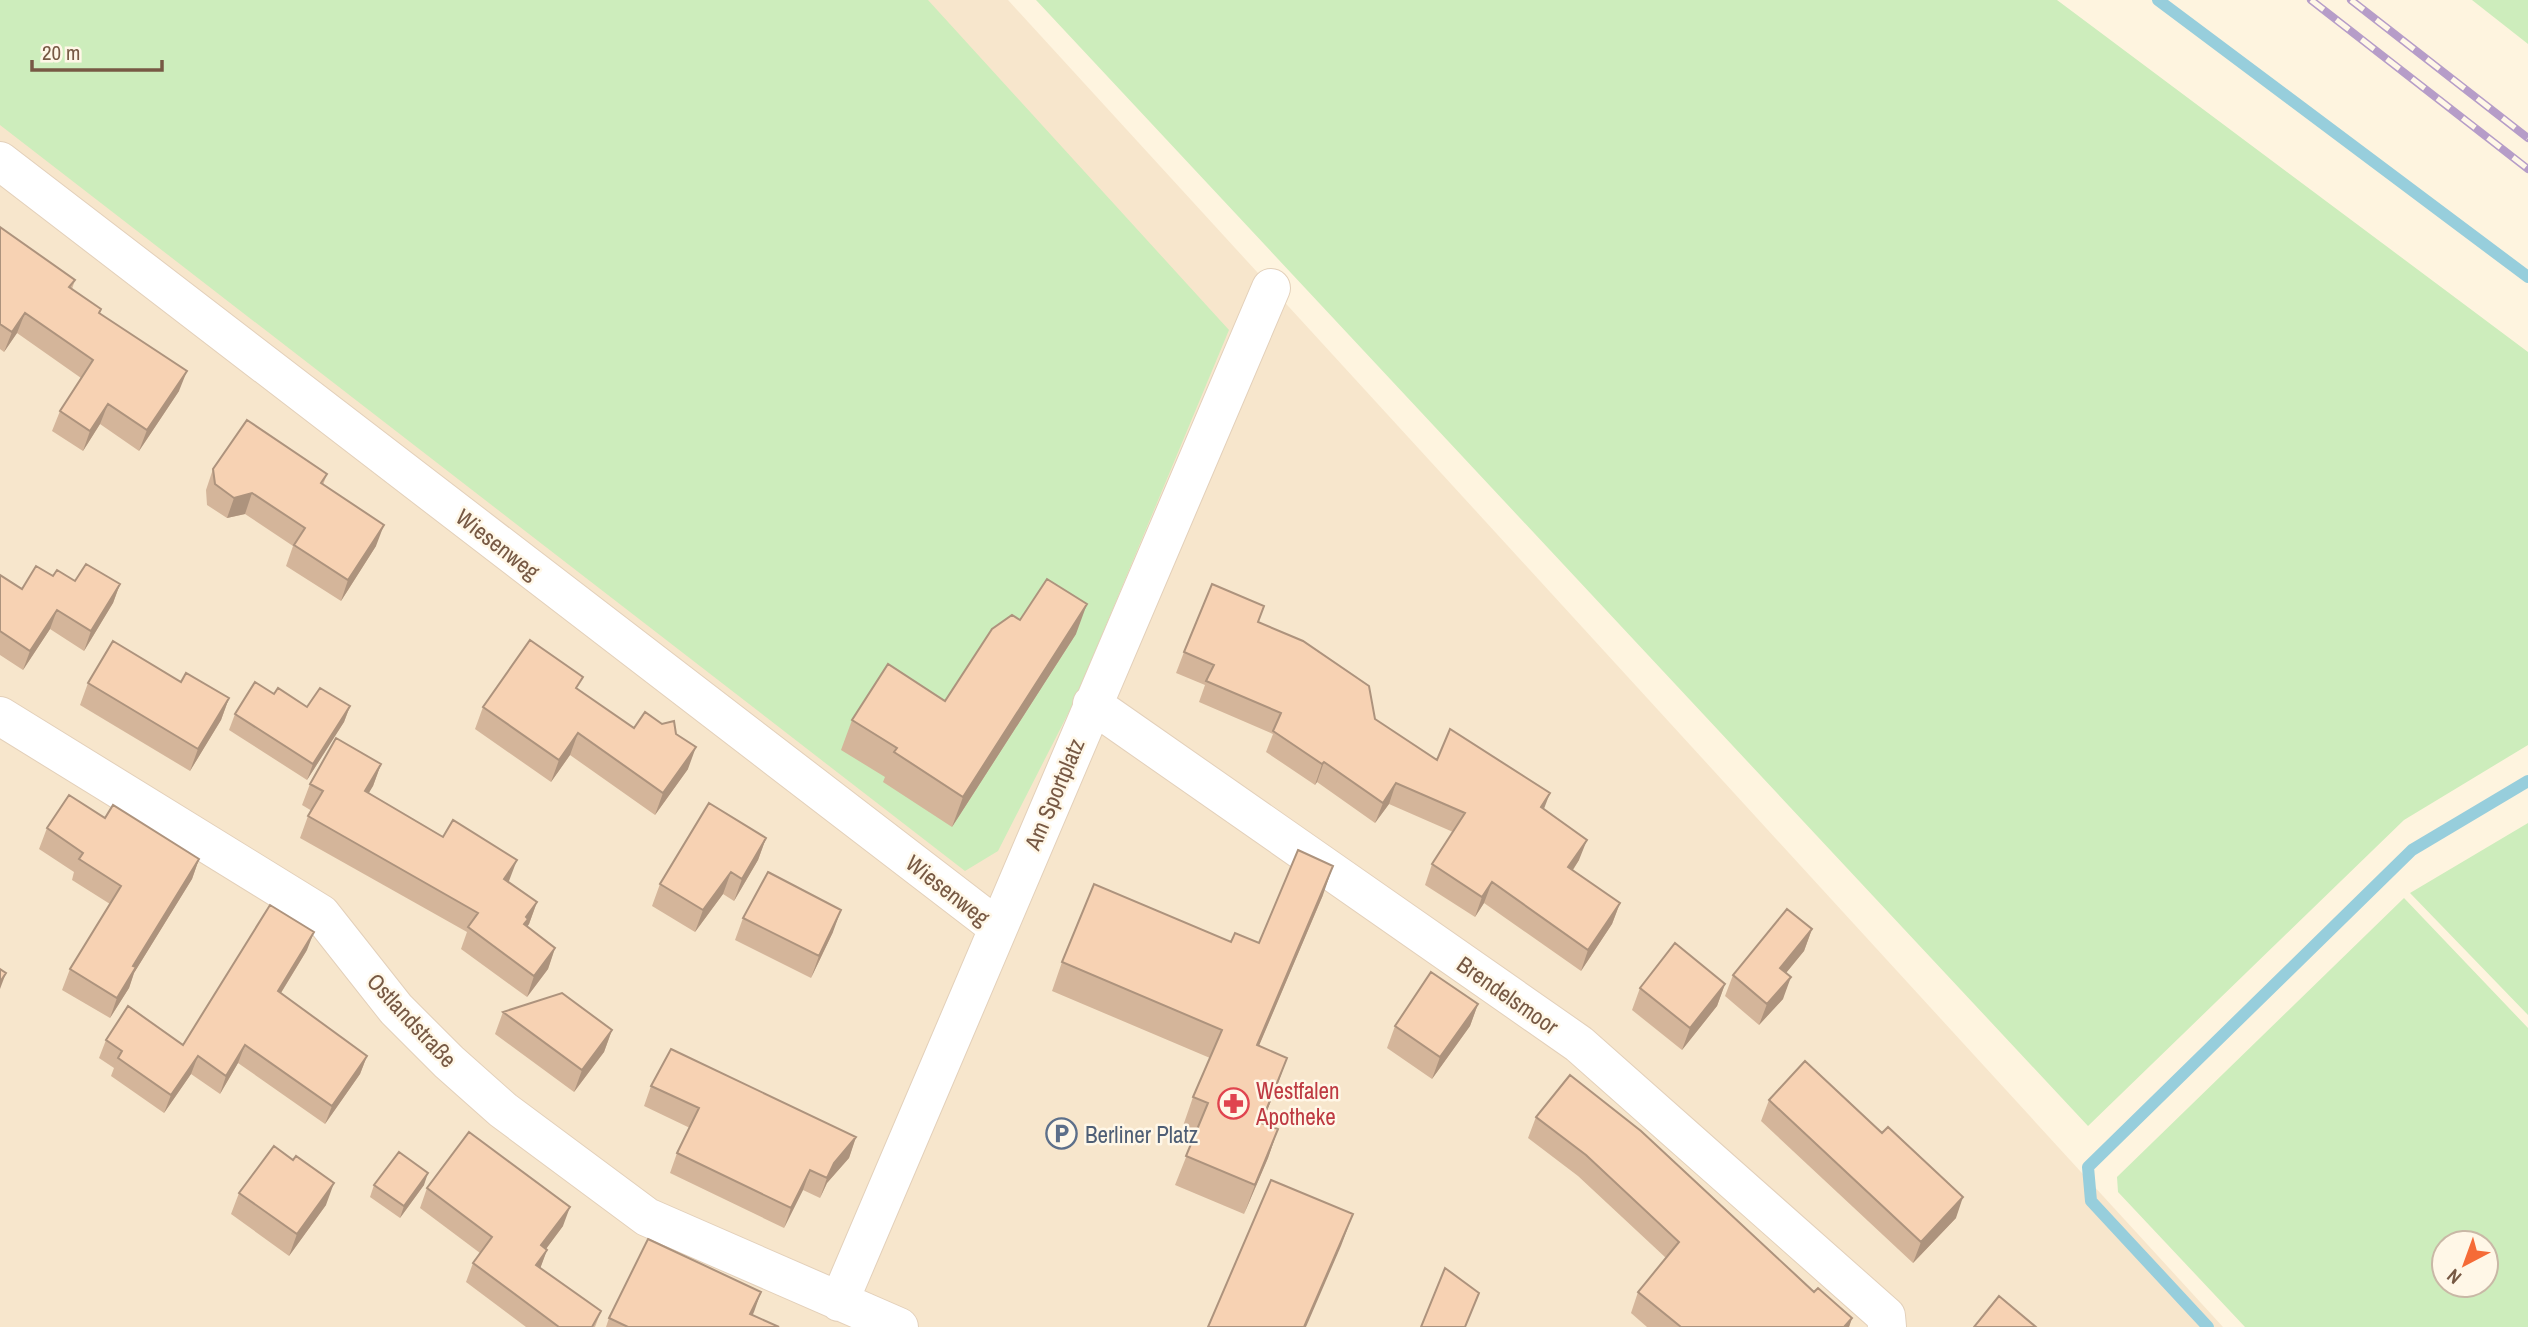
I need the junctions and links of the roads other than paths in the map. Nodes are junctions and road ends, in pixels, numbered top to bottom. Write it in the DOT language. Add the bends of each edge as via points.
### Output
graph roads {
  1 [pos="0,161"];
  2 [pos="1271,288"];
  3 [pos="1092,705"];
  4 [pos="0,716"];
  5 [pos="997,927"];
  6 [pos="839,1302"];
  7 [pos="899,1327"];
  8 [pos="1887,1327"];
  1 -- 5 [label="street, Wiesenweg"];
  2 -- 3 [label="street, Am Sportplatz"];
  3 -- 5 [label="street, Am Sportplatz"];
  3 -- 8 [label="street, Brendelsmoor" via="1579,1044 1886,1316"];
  4 -- 6 [label="street, Ostlandstraße" via="321,914 396,1009 449,1062 503,1110 647,1217"];
  5 -- 6 [label="street, Am Sportplatz"];
  6 -- 7 [label="street"];
}
